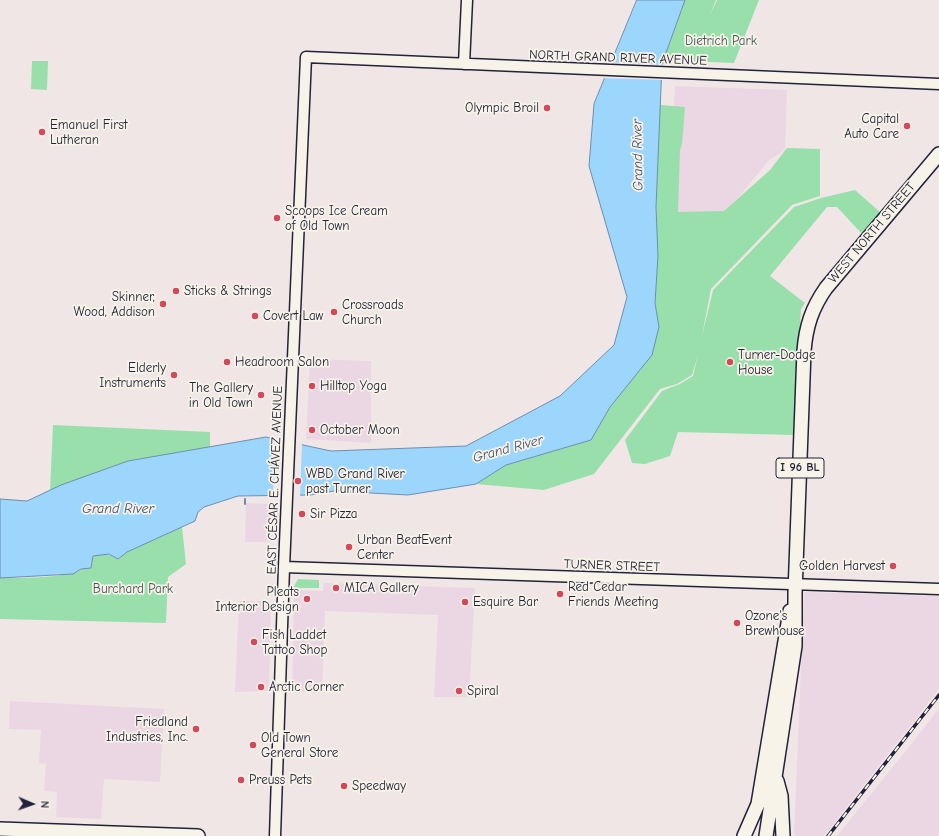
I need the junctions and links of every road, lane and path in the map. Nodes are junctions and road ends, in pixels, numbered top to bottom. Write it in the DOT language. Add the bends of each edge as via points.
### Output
graph roads {
  1 [pos="467,0"];
  2 [pos="306,57"];
  3 [pos="464,64"];
  4 [pos="934,84"];
  5 [pos="939,94"];
  6 [pos="939,154"];
  7 [pos="284,567"];
  8 [pos="796,589"];
  9 [pos="939,589"];
  10 [pos="770,726"];
  11 [pos="776,778"];
  12 [pos="0,829"];
  13 [pos="198,836"];
  14 [pos="275,836"];
  15 [pos="744,836"];
  16 [pos="766,836"];
  17 [pos="784,836"];
  1 -- 3 [label="street"];
  2 -- 3 [label="street, NORTH GRAND RIVER AVENUE"];
  2 -- 7 [label="street, EAST CÉSAR E. CHÁVEZ AVENUE"];
  3 -- 4 [label="street, NORTH GRAND RIVER AVENUE"];
  4 -- 5 [label="street, NORTH GRAND RIVER AVENUE"];
  6 -- 8 [label="main road, WEST NORTH STREET / I 96 BL" via="826,288 810,315 805,332 804,351"];
  7 -- 8 [label="street, TURNER STREET"];
  7 -- 14 [label="street, EAST CÉSAR E. CHÁVEZ AVENUE"];
  8 -- 9 [label="street, TURNER STREET"];
  8 -- 10 [label="main road, I 96 BL"];
  8 -- 11 [label="main road, I 96 BL" via="796,630 791,678"];
  10 -- 11 [label="main road" via="770,756"];
  10 -- 15 [label="main road, I 96 BL" via="758,804"];
  11 -- 16 [label="main road, I 96 BL"];
  11 -- 17 [label="main road" via="781,796"];
  12 -- 13 [label="main road"];
}
